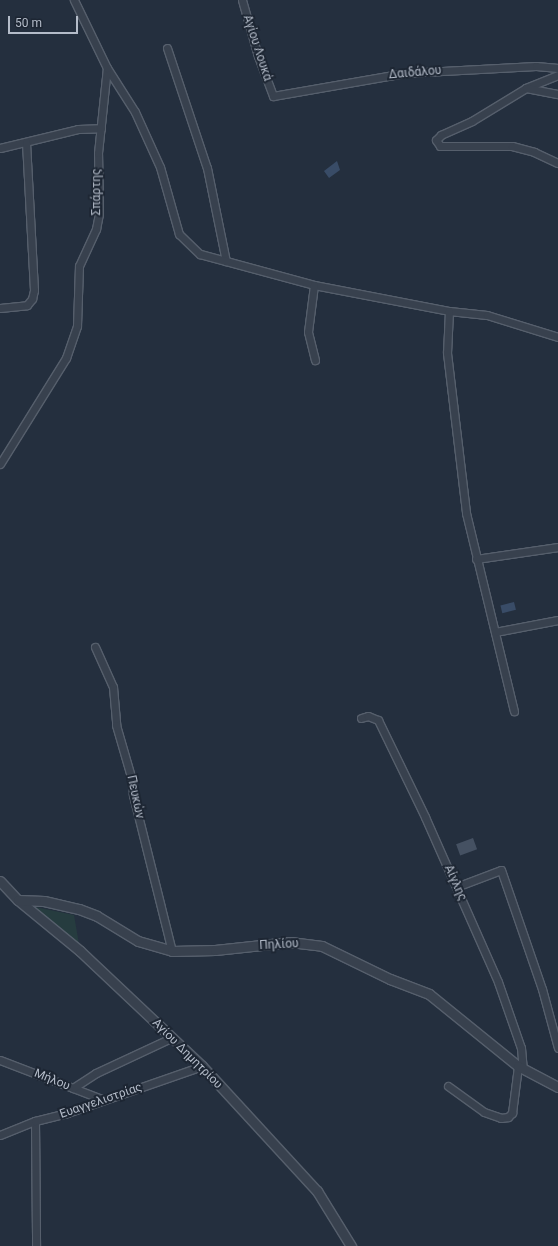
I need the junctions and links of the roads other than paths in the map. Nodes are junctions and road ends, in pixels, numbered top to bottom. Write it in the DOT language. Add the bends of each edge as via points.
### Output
graph roads {
  1 [pos="74,0"];
  2 [pos="242,0"];
  3 [pos="167,48"];
  4 [pos="107,68"];
  5 [pos="558,68"];
  6 [pos="558,75"];
  7 [pos="526,88"];
  8 [pos="558,94"];
  9 [pos="273,96"];
  10 [pos="101,128"];
  11 [pos="26,142"];
  12 [pos="0,148"];
  13 [pos="558,163"];
  14 [pos="226,261"];
  15 [pos="314,285"];
  16 [pos="0,308"];
  17 [pos="449,311"];
  18 [pos="558,337"];
  19 [pos="315,360"];
  20 [pos="0,464"];
  21 [pos="558,547"];
  22 [pos="476,559"];
  23 [pos="558,620"];
  24 [pos="495,632"];
  25 [pos="95,647"];
  26 [pos="514,711"];
  27 [pos="362,718"];
  28 [pos="0,881"];
  29 [pos="456,887"];
  30 [pos="18,900"];
  31 [pos="172,951"];
  32 [pos="171,1038"];
  33 [pos="558,1048"];
  34 [pos="0,1060"];
  35 [pos="202,1066"];
  36 [pos="521,1068"];
  37 [pos="448,1086"];
  38 [pos="558,1087"];
  39 [pos="73,1088"];
  40 [pos="104,1100"];
  41 [pos="35,1121"];
  42 [pos="0,1135"];
  43 [pos="36,1246"];
  44 [pos="351,1246"];
  1 -- 4 [label="street"];
  2 -- 9 [label="street, Αγίου Λουκά"];
  3 -- 14 [label="street" via="207,168"];
  4 -- 10 [label="street, Σπάρτης"];
  4 -- 14 [label="street" via="135,112 160,167 179,234 200,254"];
  5 -- 9 [label="street, Δαιδάλου" via="536,66 405,73"];
  6 -- 7 [label="street"];
  7 -- 8 [label="street"];
  7 -- 13 [label="street" via="436,140 440,146 512,146"];
  10 -- 11 [label="street" via="78,129"];
  10 -- 20 [label="street, Σπάρτης" via="97,175 99,214 96,229 79,266 77,326 59,372"];
  11 -- 12 [label="street"];
  11 -- 16 [label="street" via="34,290 27,305"];
  14 -- 15 [label="street"];
  15 -- 17 [label="street"];
  15 -- 19 [label="street" via="308,332"];
  17 -- 18 [label="street" via="487,315"];
  17 -- 22 [label="street" via="448,353 460,464 466,513"];
  21 -- 22 [label="street"];
  22 -- 24 [label="street"];
  23 -- 24 [label="street"];
  24 -- 26 [label="street"];
  25 -- 31 [label="street, Πευκών" via="113,687 116,725 132,780 133,795"];
  27 -- 29 [label="street, Αίγλης" via="368,716 378,720"];
  28 -- 30 [label="street, Αγίου Δημητρίου"];
  29 -- 33 [label="street" via="501,870 542,989"];
  29 -- 36 [label="street, Αίγλης" via="510,1015 521,1048"];
  30 -- 31 [label="street, Πηλίου" via="44,901 79,909 97,916 138,941"];
  30 -- 32 [label="street, Αγίου Δημητρίου" via="80,952"];
  31 -- 36 [label="street, Πηλίου" via="215,950 290,942 322,946 390,979 429,994"];
  32 -- 35 [label="street, Αγίου Δημητρίου"];
  32 -- 39 [label="street" via="96,1073"];
  34 -- 39 [label="street, Μήλου"];
  35 -- 40 [label="street, Ευαγγελιστρίας"];
  35 -- 44 [label="street, Αγίου Δημητρίου" via="317,1192"];
  36 -- 37 [label="street, Αίγλης" via="512,1113 508,1117 501,1118 484,1112"];
  36 -- 38 [label="street, Πηλίου"];
  39 -- 40 [label="street, Μήλου"];
  40 -- 41 [label="street, Ευαγγελιστρίας"];
  41 -- 42 [label="street, Ευαγγελιστρίας"];
  41 -- 43 [label="street"];
}
